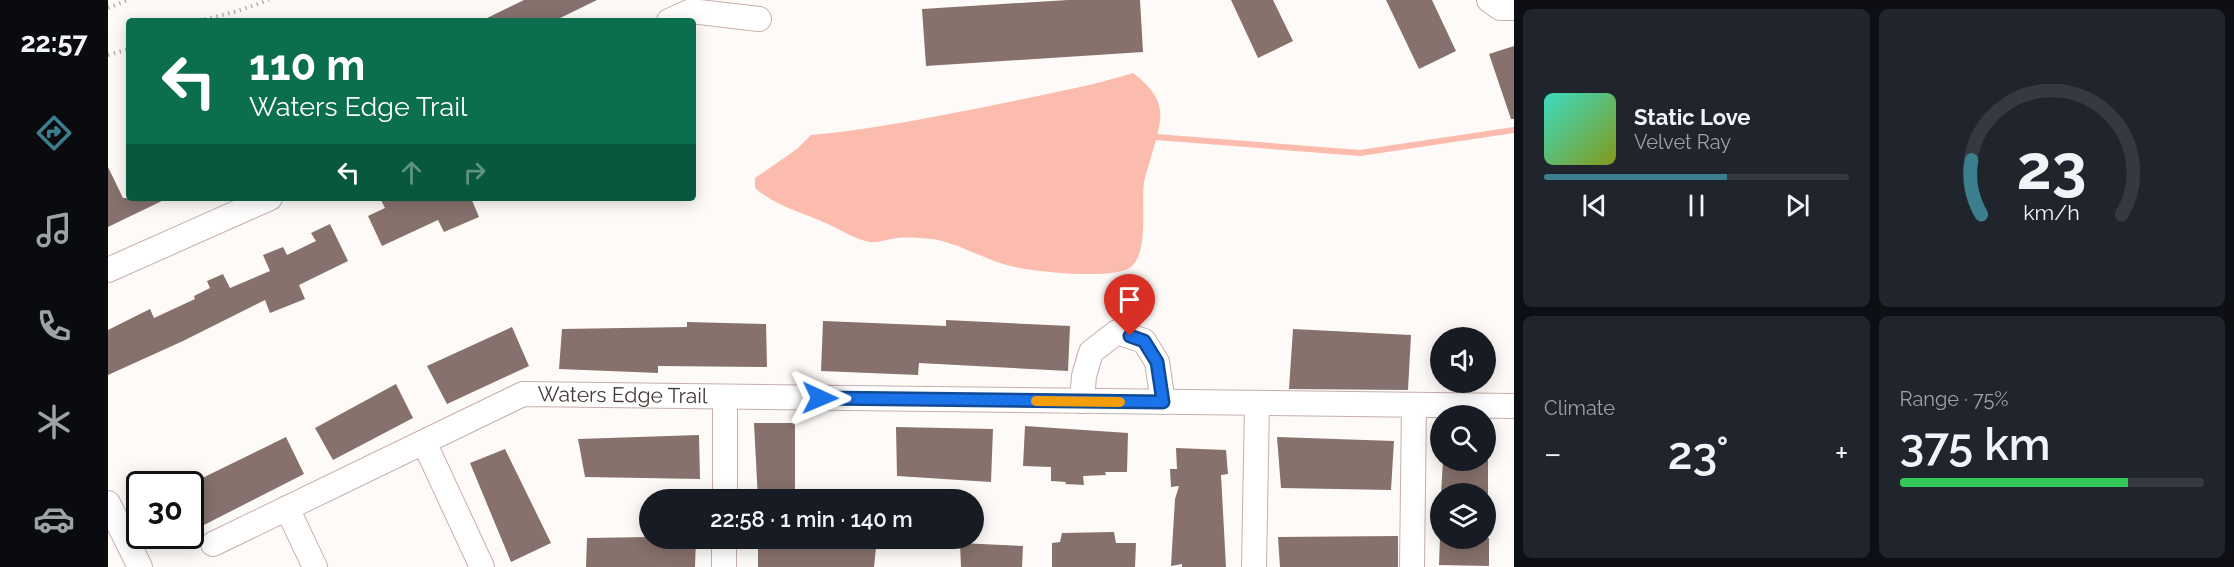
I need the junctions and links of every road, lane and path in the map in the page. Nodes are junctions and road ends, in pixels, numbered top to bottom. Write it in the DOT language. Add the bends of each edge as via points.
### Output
graph roads {
  1 [pos="129,0"];
  2 [pos="269,0"];
  3 [pos="1489,0"];
  4 [pos="108,8"];
  5 [pos="1514,8"];
  6 [pos="210,18"];
  7 [pos="676,18"];
  8 [pos="759,19"];
  9 [pos="126,50"];
  10 [pos="108,55"];
  11 [pos="263,201"];
  12 [pos="108,270"];
  13 [pos="725,397"];
  14 [pos="1082,401"];
  15 [pos="1163,402"];
  16 [pos="1257,403"];
  17 [pos="1414,405"];
  18 [pos="1514,406"];
  19 [pos="424,442"];
  20 [pos="724,489"];
  21 [pos="108,503"];
  22 [pos="287,508"];
  23 [pos="213,544"];
  24 [pos="724,549"];
  25 [pos="140,567"];
  26 [pos="315,567"];
  27 [pos="482,567"];
  28 [pos="724,567"];
  29 [pos="1254,567"];
  30 [pos="1412,567"];
  1 -- 4 [label="path"];
  2 -- 6 [label="path"];
  3 -- 5 [label="street" via="1500,8"];
  7 -- 8 [label="street" via="691,11"];
  9 -- 10 [label="path"];
  11 -- 12 [label="street"];
  13 -- 14 [label="street, Waters Edge Trail"];
  13 -- 19 [label="street, Waters Edge Trail" via="523,394"];
  13 -- 20 [label="street, Waters Edge Trail"];
  14 -- 15 [label="street, Waters Edge Trail"];
  14 -- 15 [label="street" via="1091,352 1117,332 1144,341 1157,362"];
  15 -- 16 [label="street, Waters Edge Trail"];
  16 -- 17 [label="street, Waters Edge Trail"];
  16 -- 29 [label="street"];
  17 -- 18 [label="street, Waters Edge Trail"];
  17 -- 30 [label="street"];
  19 -- 22 [label="street, Waters Edge Trail"];
  19 -- 27 [label="street"];
  21 -- 25 [label="street"];
  22 -- 23 [label="street, Waters Edge Trail"];
  22 -- 26 [label="street"];
  24 -- 28 [label="street"];
}
